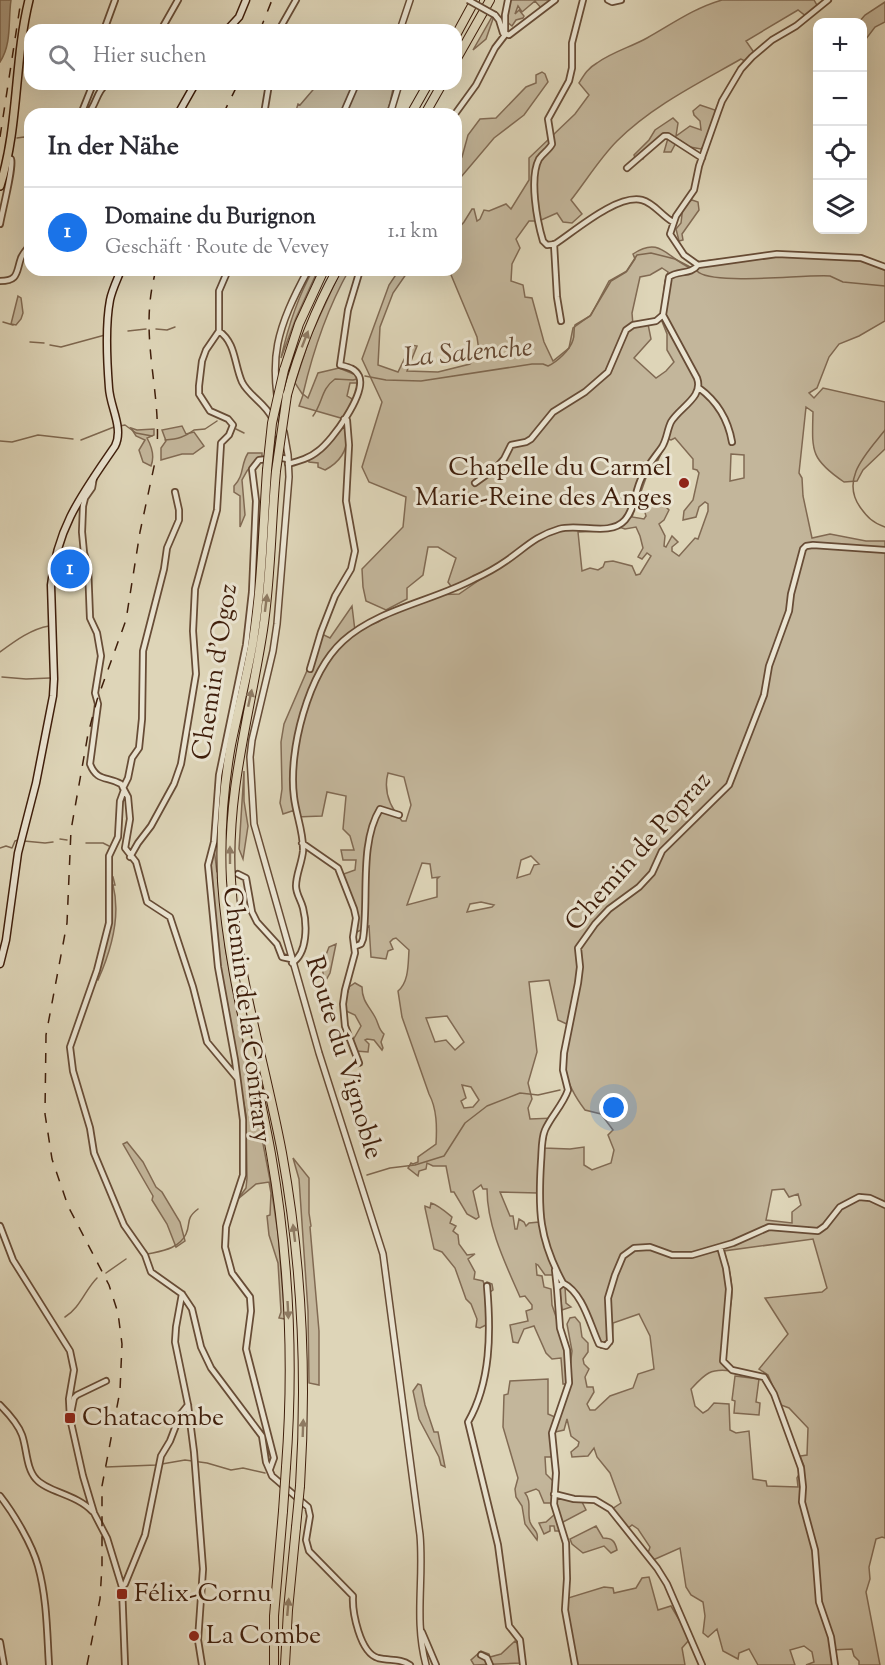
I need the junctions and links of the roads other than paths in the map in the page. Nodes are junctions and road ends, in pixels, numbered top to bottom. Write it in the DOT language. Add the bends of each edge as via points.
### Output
graph roads {
  1 [pos="29,0"];
  2 [pos="115,0"];
  3 [pos="178,0"];
  4 [pos="246,0"];
  5 [pos="296,0"];
  6 [pos="410,0"];
  7 [pos="468,0"];
  8 [pos="475,0"];
  9 [pos="490,0"];
  10 [pos="508,0"];
  11 [pos="555,0"];
  12 [pos="583,0"];
  13 [pos="608,0"];
  14 [pos="621,0"];
  15 [pos="828,0"];
  16 [pos="106,24"];
  17 [pos="164,24"];
  18 [pos="233,24"];
  19 [pos="282,24"];
  20 [pos="402,24"];
  21 [pos="462,24"];
  22 [pos="505,36"];
  23 [pos="462,49"];
  24 [pos="91,90"];
  25 [pos="100,90"];
  26 [pos="192,90"];
  27 [pos="268,90"];
  28 [pos="353,90"];
  29 [pos="397,90"];
  30 [pos="425,90"];
  31 [pos="439,90"];
  32 [pos="83,108"];
  33 [pos="92,108"];
  34 [pos="181,108"];
  35 [pos="265,108"];
  36 [pos="346,108"];
  37 [pos="392,108"];
  38 [pos="414,108"];
  39 [pos="428,108"];
  40 [pos="459,108"];
  41 [pos="8,158"];
  42 [pos="702,158"];
  43 [pos="627,168"];
  44 [pos="0,186"];
  45 [pos="672,222"];
  46 [pos="0,224"];
  47 [pos="554,244"];
  48 [pos="24,253"];
  49 [pos="698,264"];
  50 [pos="885,267"];
  51 [pos="119,276"];
  52 [pos="225,276"];
  53 [pos="305,276"];
  54 [pos="321,276"];
  55 [pos="334,276"];
  56 [pos="358,276"];
  57 [pos="0,281"];
  58 [pos="663,315"];
  59 [pos="561,321"];
  60 [pos="219,331"];
  61 [pos="699,388"];
  62 [pos="344,419"];
  63 [pos="732,442"];
  64 [pos="277,459"];
  65 [pos="288,461"];
  66 [pos="271,470"];
  67 [pos="94,477"];
  68 [pos="475,483"];
  69 [pos="175,492"];
  70 [pos="885,550"];
  71 [pos="310,669"];
  72 [pos="124,789"];
  73 [pos="399,815"];
  74 [pos="302,843"];
  75 [pos="130,857"];
  76 [pos="238,874"];
  77 [pos="209,875"];
  78 [pos="356,946"];
  79 [pos="292,961"];
  80 [pos="0,964"];
  81 [pos="359,1063"];
  82 [pos="238,1079"];
  83 [pos="885,1205"];
  84 [pos="0,1226"];
  85 [pos="720,1247"];
  86 [pos="554,1267"];
  87 [pos="563,1283"];
  88 [pos="487,1286"];
  89 [pos="557,1288"];
  90 [pos="182,1294"];
  91 [pos="106,1381"];
  92 [pos="0,1405"];
  93 [pos="188,1405"];
  94 [pos="70,1418"];
  95 [pos="270,1469"];
  96 [pos="554,1494"];
  97 [pos="0,1496"];
  98 [pos="94,1513"];
  99 [pos="122,1587"];
  100 [pos="419,1619"];
  101 [pos="0,1642"];
  102 [pos="481,1655"];
  103 [pos="4,1665"];
  104 [pos="49,1665"];
  105 [pos="125,1665"];
  106 [pos="202,1665"];
  107 [pos="273,1665"];
  108 [pos="285,1665"];
  109 [pos="410,1665"];
  110 [pos="426,1665"];
  111 [pos="436,1665"];
  112 [pos="490,1665"];
  113 [pos="522,1665"];
  114 [pos="575,1665"];
  115 [pos="702,1665"];
  116 [pos="834,1665"];
  1 -- 41 [label="main road"];
  2 -- 16 [label="street"];
  3 -- 17 [label="street"];
  4 -- 18 [label="main road"];
  5 -- 19 [label="street"];
  6 -- 20 [label="street"];
  7 -- 22 [label="street, bridge" via="495,15"];
  8 -- 21 [label="highway"];
  9 -- 23 [label="highway"];
  10 -- 22 [label="street"];
  11 -- 22 [label="street"];
  12 -- 47 [label="street" via="572,43 570,74 548,119 552,144 536,169 535,206 543,241"];
  13 -- 14 [label="street"];
  15 -- 42 [label="street" via="772,40 741,69 722,101"];
  22 -- 40 [label="street"];
  24 -- 32 [label="street"];
  25 -- 33 [label="street"];
  26 -- 34 [label="main road"];
  27 -- 35 [label="street"];
  28 -- 36 [label="street"];
  29 -- 37 [label="street"];
  30 -- 38 [label="highway"];
  31 -- 39 [label="highway"];
  41 -- 44 [label="main road"];
  41 -- 46 [label="street" via="13,165"];
  42 -- 43 [label="street" via="664,136"];
  42 -- 45 [label="street" via="694,190"];
  45 -- 47 [label="street" via="646,201 632,200 607,208"];
  45 -- 49 [label="street" via="672,238 684,255"];
  47 -- 59 [label="street"];
  48 -- 57 [label="street" via="15,276"];
  49 -- 50 [label="street" via="777,254 861,258"];
  49 -- 58 [label="street" via="690,272 669,277"];
  51 -- 67 [label="main road" via="110,301 108,326 109,393 119,436"];
  52 -- 60 [label="street" via="219,291"];
  53 -- 65 [label="street, Route du Vignoble" via="283,323 274,359"];
  54 -- 66 [label="highway, bridge" via="284,370 272,423"];
  66 -- 55 [label="highway, one-way, bridge" via="304,339"];
  56 -- 62 [label="street" via="348,310 340,365 354,369 360,380 356,400"];
  58 -- 61 [label="street"];
  58 -- 68 [label="street" via="626,330 608,372 553,412 531,439 511,445 496,468"];
  60 -- 64 [label="street" via="228,337 242,383 271,415"];
  60 -- 75 [label="street" via="202,361 199,394 210,411 233,425 221,443 217,510 195,589 196,674 181,764 151,826"];
  61 -- 63 [label="street" via="727,419"];
  61 -- 74 [label="street" via="672,421 666,441 642,477 622,523 602,528 564,527 542,534 472,581 385,616 342,641 318,676 296,746 292,771"];
  62 -- 65 [label="street" via="318,452"];
  62 -- 71 [label="street" via="350,435 346,501 355,551"];
  64 -- 65 [label="street, Chemin d'Ogoz"];
  64 -- 77 [label="street, Chemin d'Ogoz" via="259,460 252,469 256,501 252,592 244,655 219,775"];
  65 -- 79 [label="street, Route du Vignoble" via="277,624 250,757 254,824"];
  66 -- 107 [label="highway, one-way, bridge" via="252,645 231,748 223,816 222,879 229,946 271,1152 290,1338 289,1416"];
  108 -- 66 [label="highway, one-way, bridge" via="300,1486 303,1356 295,1243 282,1151 245,984 232,901 230,859 242,735 258,661 269,580"];
  67 -- 72 [label="street" via="82,515 90,618 101,656 89,758 93,773 116,781"];
  67 -- 80 [label="main road" via="74,507 53,570 53,696 18,853"];
  69 -- 72 [label="street" via="179,520 167,549 143,651 139,748"];
  70 -- 86 [label="street, Chemin de Popraz" via="813,545 803,549 764,695 729,785 662,851 652,873 609,909 578,948 578,983 564,1053 568,1090 545,1130 542,1147 540,1216"];
  72 -- 75 [label="street" via="130,819 125,848"];
  72 -- 90 [label="street" via="118,837 109,861 109,923 70,1051 94,1153 124,1225 145,1255 151,1272"];
  73 -- 78 [label="street" via="380,809 374,823 363,939"];
  74 -- 78 [label="street" via="338,868 356,918"];
  74 -- 79 [label="street" via="296,888 303,909 305,936 300,956"];
  75 -- 82 [label="street" via="136,862 147,902 170,917 207,1042"];
  76 -- 79 [label="street, Chemin de la Confrary" via="246,878 248,901 255,918 277,944 282,957"];
  77 -- 82 [label="street, Chemin de la Confrary" via="218,967"];
  78 -- 81 [label="street" via="343,1004 345,1026"];
  79 -- 100 [label="street, Route du Vignoble" via="383,1254 422,1553"];
  82 -- 95 [label="street, Chemin de la Confrary" via="244,1166 226,1227 225,1247 232,1273 250,1297 246,1349 274,1458"];
  83 -- 85 [label="street" via="859,1197 840,1208 818,1231 769,1227"];
  84 -- 94 [label="street" via="13,1260 70,1351 74,1370"];
  85 -- 87 [label="street, Chemin de Popraz" via="686,1256 650,1247 628,1251 608,1298 610,1341 606,1346 599,1344 582,1305"];
  85 -- 116 [label="street" via="729,1289 723,1362 732,1370 764,1377 785,1420 801,1468 802,1502 815,1550 819,1602 831,1637"];
  86 -- 87 [label="street, Chemin de Popraz"];
  86 -- 89 [label="street, Chemin de Popraz"];
  87 -- 89 [label="street"];
  88 -- 113 [label="street" via="490,1334 482,1388 468,1422 498,1545 510,1630 520,1640"];
  89 -- 96 [label="street, Chemin de Popraz" via="569,1383 552,1433"];
  90 -- 93 [label="street" via="175,1342"];
  90 -- 95 [label="street" via="192,1309 201,1347 213,1372 262,1437"];
  91 -- 94 [label="street" via="77,1395"];
  92 -- 98 [label="street" via="22,1435 30,1469 38,1482 79,1499"];
  93 -- 99 [label="street" via="161,1456 145,1535"];
  93 -- 106 [label="street" via="202,1553 198,1640"];
  94 -- 98 [label="street"];
  95 -- 109 [label="street" via="273,1479 308,1507 308,1548 353,1596 358,1630 368,1651 379,1658"];
  96 -- 114 [label="street, Chemin de Popraz" via="555,1511 566,1543 565,1610"];
  96 -- 115 [label="street" via="595,1500 610,1509 668,1584"];
  97 -- 104 [label="street" via="39,1567"];
  98 -- 99 [label="street" via="107,1538"];
  99 -- 105 [label="street"];
  100 -- 110 [label="street, Route du Vignoble"];
  100 -- 111 [label="street"];
  101 -- 103 [label="street"];
  102 -- 112 [label="street"];
}
